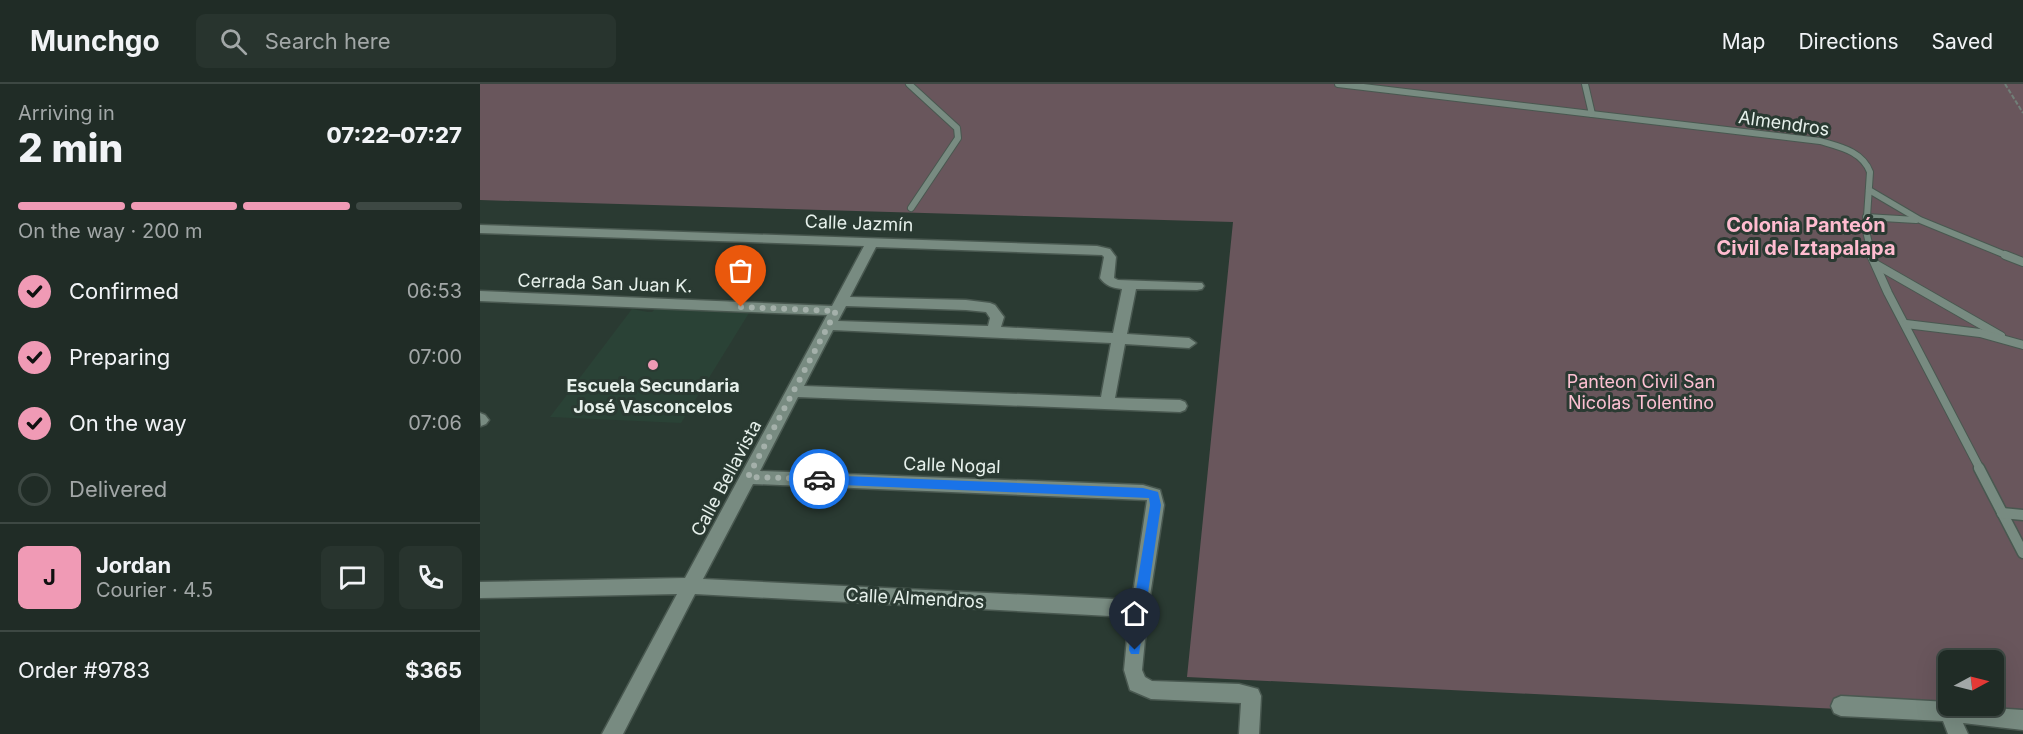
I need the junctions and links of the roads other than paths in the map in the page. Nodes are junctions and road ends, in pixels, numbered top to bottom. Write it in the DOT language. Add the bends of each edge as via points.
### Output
graph roads {
  1 [pos="909,84"];
  2 [pos="1338,84"];
  3 [pos="1585,84"];
  4 [pos="1592,114"];
  5 [pos="1869,190"];
  6 [pos="911,208"];
  7 [pos="1866,217"];
  8 [pos="1920,220"];
  9 [pos="485,229"];
  10 [pos="480,239"];
  11 [pos="873,241"];
  12 [pos="2023,262"];
  13 [pos="1877,265"];
  14 [pos="1130,284"];
  15 [pos="1197,286"];
  16 [pos="480,296"];
  17 [pos="835,312"];
  18 [pos="1906,324"];
  19 [pos="993,331"];
  20 [pos="2001,336"];
  21 [pos="1120,339"];
  22 [pos="1189,343"];
  23 [pos="2023,345"];
  24 [pos="794,391"];
  25 [pos="1107,402"];
  26 [pos="1180,406"];
  27 [pos="748,477"];
  28 [pos="2002,513"];
  29 [pos="2023,514"];
  30 [pos="2023,553"];
  31 [pos="691,586"];
  32 [pos="480,590"];
  33 [pos="1139,609"];
  34 [pos="1841,706"];
  35 [pos="1938,711"];
  36 [pos="1950,716"];
  37 [pos="1986,716"];
  38 [pos="2023,720"];
  39 [pos="612,734"];
  40 [pos="1249,734"];
  41 [pos="1958,734"];
  1 -- 6 [label="lane" via="957,128 958,138"];
  2 -- 4 [label="lane, Almendros"];
  3 -- 4 [label="lane"];
  4 -- 5 [label="lane, Almendros" via="1839,146 1866,162 1871,172"];
  5 -- 7 [label="lane, Almendros"];
  5 -- 8 [label="lane"];
  7 -- 8 [label="lane"];
  7 -- 13 [label="lane, Almendros" via="1865,234"];
  8 -- 12 [label="lane"];
  9 -- 10 [label="street"];
  9 -- 11 [label="street, Calle Jazmín"];
  11 -- 14 [label="street, Calle Jazmín" via="1097,250 1106,252 1110,258 1109,281"];
  11 -- 17 [label="street, Calle Bellavista"];
  13 -- 18 [label="lane, Almendros"];
  13 -- 20 [label="lane"];
  14 -- 15 [label="street, Calle Jazmín"];
  14 -- 21 [label="street"];
  16 -- 17 [label="street, Cerrada San Juan K."];
  17 -- 19 [label="street"];
  17 -- 19 [label="street" via="966,305 990,308 997,317"];
  17 -- 24 [label="street, Calle Bellavista"];
  18 -- 20 [label="lane"];
  18 -- 28 [label="lane, Almendros"];
  19 -- 21 [label="street"];
  20 -- 23 [label="lane"];
  21 -- 22 [label="street"];
  21 -- 25 [label="street"];
  24 -- 25 [label="street"];
  24 -- 27 [label="street, Calle Bellavista"];
  25 -- 26 [label="street"];
  27 -- 31 [label="street, Calle Bellavista"];
  27 -- 33 [label="street, Calle Nogal" via="1154,495 1156,505"];
  28 -- 29 [label="lane"];
  28 -- 30 [label="lane, Almendros"];
  31 -- 32 [label="street, Calle Almendros"];
  31 -- 33 [label="street, Calle Almendros"];
  31 -- 39 [label="street, Calle Bellavista"];
  33 -- 40 [label="street" via="1133,670 1137,683 1151,690 1251,696"];
  34 -- 35 [label="street"];
  36 -- 41 [label="street"];
  37 -- 38 [label="street"];
}
